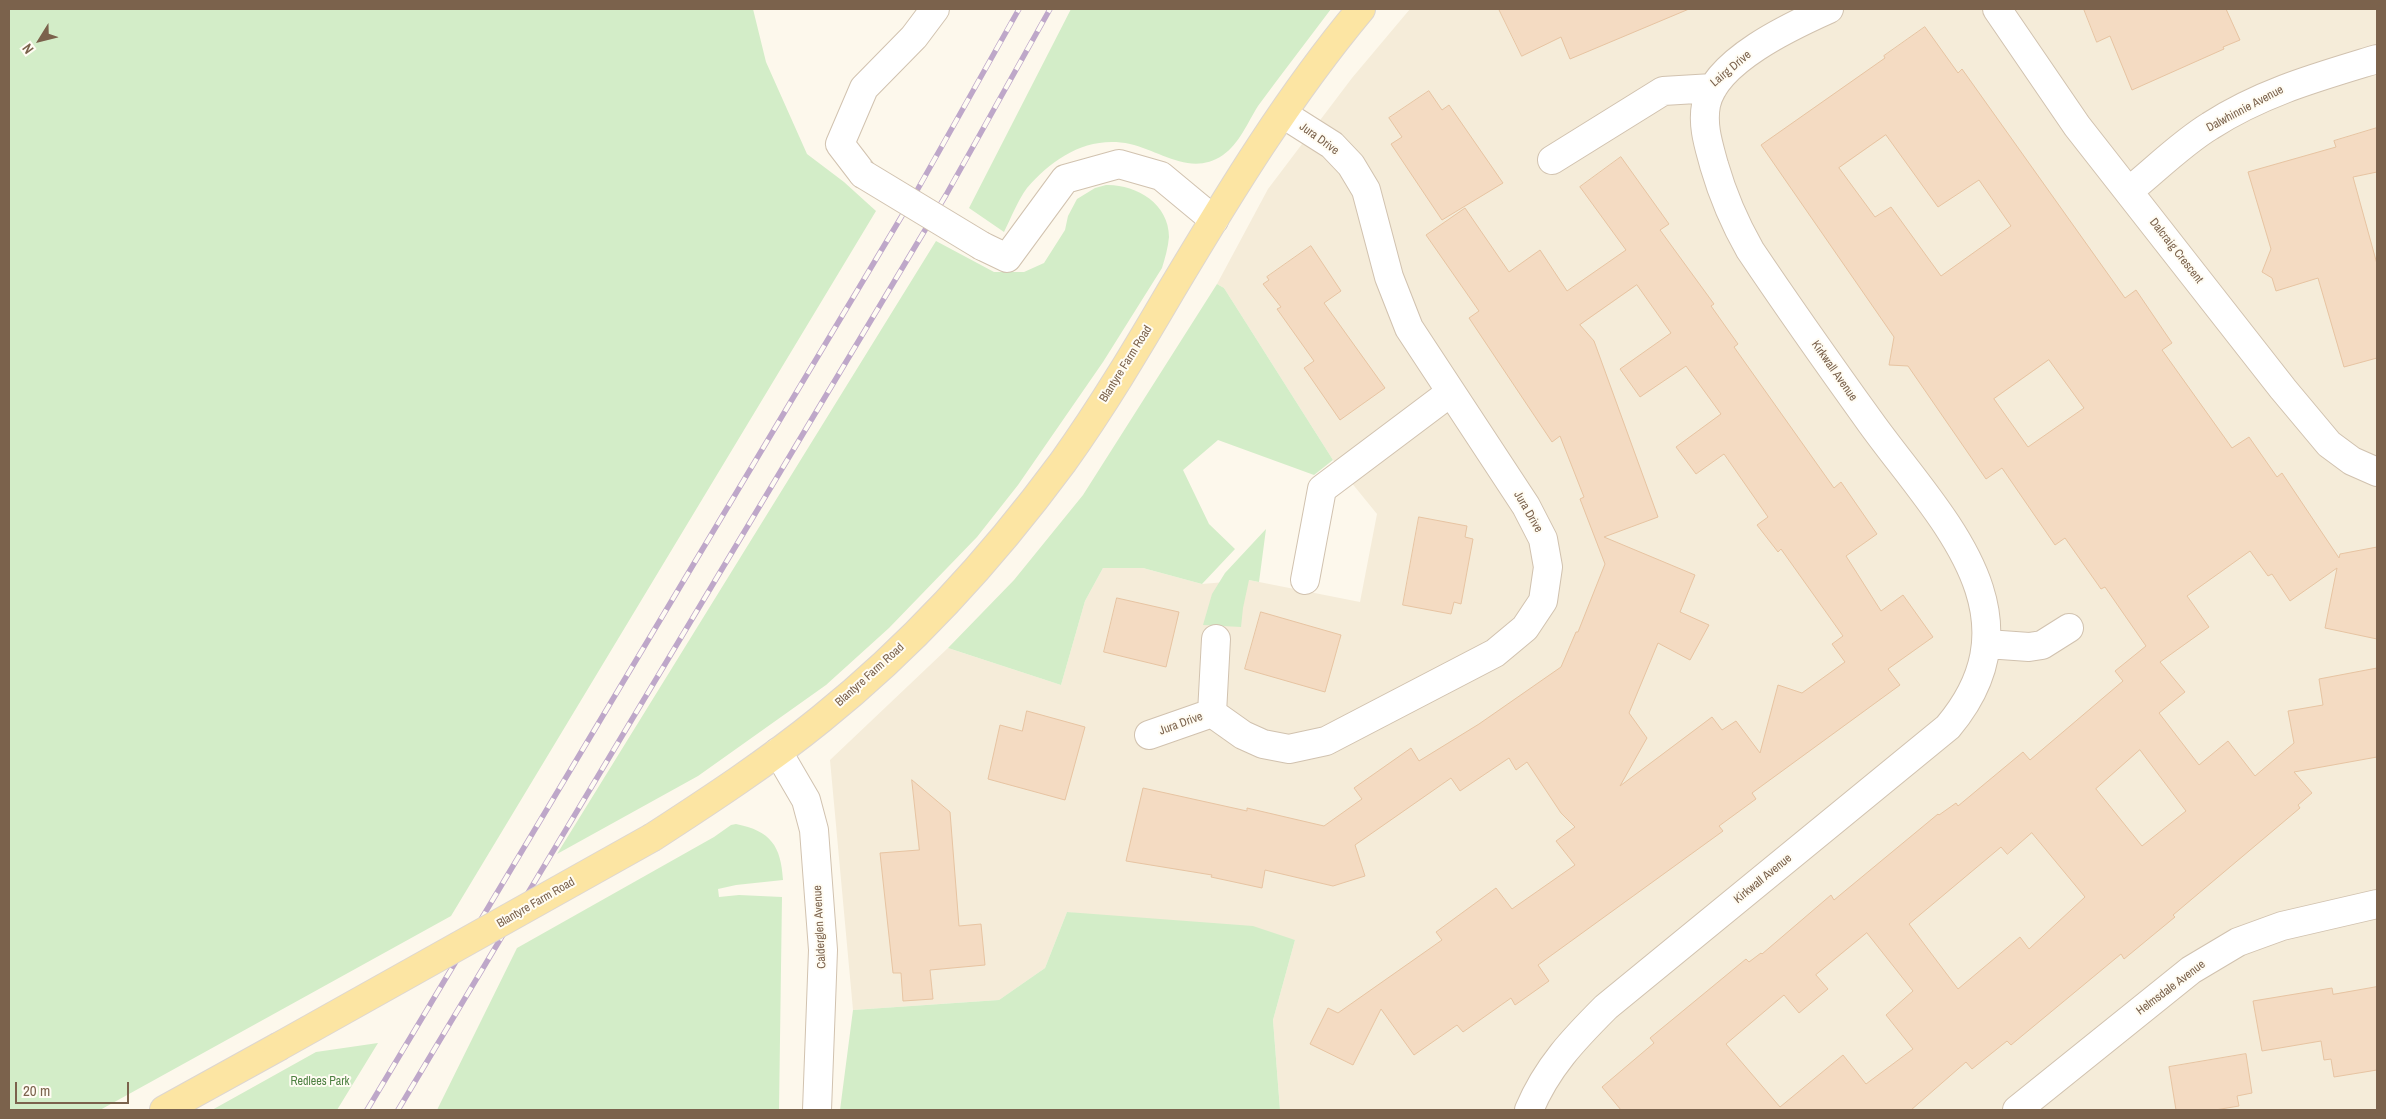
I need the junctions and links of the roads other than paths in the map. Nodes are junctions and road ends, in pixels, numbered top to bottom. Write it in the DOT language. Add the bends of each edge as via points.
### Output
graph roads {
  1 [pos="935,9"];
  2 [pos="1361,9"];
  3 [pos="1829,9"];
  4 [pos="1997,9"];
  5 [pos="2377,59"];
  6 [pos="1713,88"];
  7 [pos="1283,114"];
  8 [pos="1552,160"];
  9 [pos="2129,191"];
  10 [pos="1214,220"];
  11 [pos="1450,392"];
  12 [pos="2377,472"];
  13 [pos="1305,580"];
  14 [pos="2069,628"];
  15 [pos="1216,639"];
  16 [pos="1987,644"];
  17 [pos="1212,712"];
  18 [pos="1149,735"];
  19 [pos="778,752"];
  20 [pos="2377,904"];
  21 [pos="164,1110"];
  22 [pos="817,1110"];
  23 [pos="1529,1110"];
  24 [pos="2017,1110"];
  1 -- 10 [label="street, bridge" via="914,37 864,88 840,144 863,174 1007,258 1065,179 1119,164 1160,176"];
  2 -- 7 [label="main road, Blantyre Farm Road"];
  3 -- 6 [label="street, Lairg Drive" via="1753,51 1732,66"];
  4 -- 9 [label="street, Dalcraig Crescent" via="2062,106"];
  5 -- 9 [label="street, Dalwhinnie Avenue" via="2299,82 2209,126"];
  6 -- 8 [label="street, Lairg Drive" via="1663,91"];
  6 -- 16 [label="street, Kirkwall Avenue" via="1706,104 1706,134 1735,225 1830,365 1956,537 1981,597"];
  7 -- 10 [label="main road, Blantyre Farm Road"];
  7 -- 11 [label="street, Jura Drive" via="1332,145 1356,173 1366,190 1389,277 1409,328"];
  9 -- 12 [label="street, Dalcraig Crescent" via="2329,444 2352,461"];
  10 -- 19 [label="main road, Blantyre Farm Road" via="1101,405 1064,460 994,550 899,650"];
  11 -- 13 [label="street" via="1322,489"];
  11 -- 17 [label="street, Jura Drive" via="1526,506 1543,538 1548,567 1543,601 1525,628 1495,653 1326,741 1289,749 1263,744 1243,735"];
  14 -- 16 [label="street" via="2042,645"];
  15 -- 17 [label="street, Jura Drive"];
  16 -- 23 [label="street, Kirkwall Avenue" via="1971,694 1948,727 1606,1007 1568,1045 1539,1088"];
  17 -- 18 [label="street, Jura Drive"];
  19 -- 21 [label="main road, Blantyre Farm Road, bridge" via="653,836"];
  19 -- 22 [label="street, Calderglen Avenue" via="806,800 814,830 823,950"];
  20 -- 24 [label="street, Helmsdale Avenue" via="2282,926 2238,942 2191,970"];
}
